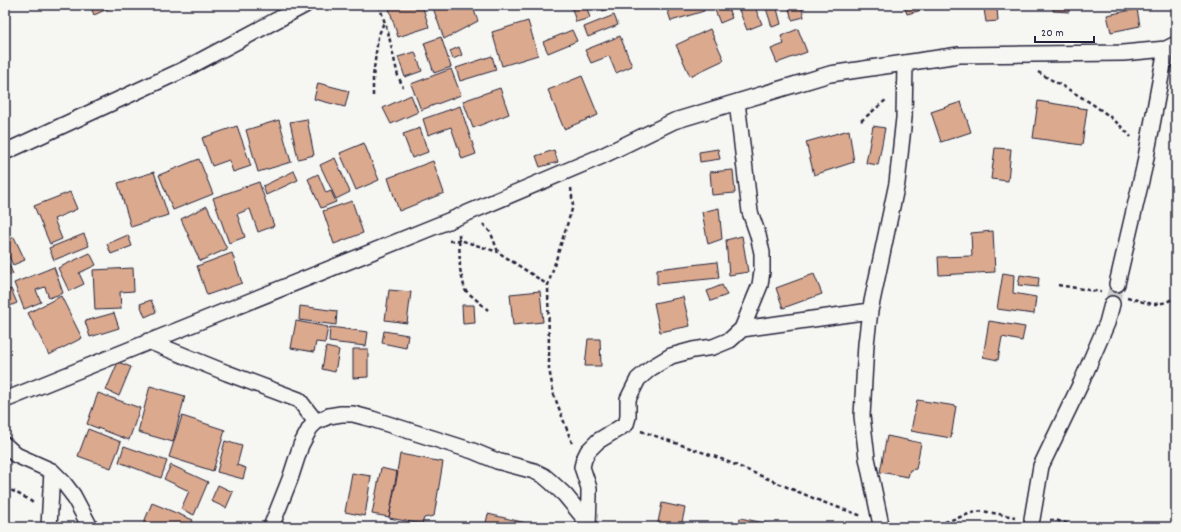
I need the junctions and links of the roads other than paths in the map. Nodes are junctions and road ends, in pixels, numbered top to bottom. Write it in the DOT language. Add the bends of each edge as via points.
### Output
graph roads {
  1 [pos="305,5"];
  2 [pos="1171,46"];
  3 [pos="905,70"];
  4 [pos="737,102"];
  5 [pos="5,152"];
  6 [pos="1117,284"];
  7 [pos="1112,304"];
  8 [pos="870,311"];
  9 [pos="742,329"];
  10 [pos="148,342"];
  11 [pos="5,400"];
  12 [pos="316,422"];
  13 [pos="5,444"];
  14 [pos="52,471"];
  15 [pos="1032,519"];
  16 [pos="880,520"];
  17 [pos="50,523"];
  18 [pos="588,525"];
  19 [pos="90,527"];
  20 [pos="271,527"];
  1 -- 5 [label="street" via="183,70"];
  2 -- 3 [label="street" via="1123,53 959,55"];
  2 -- 6 [label="street"];
  3 -- 4 [label="street" via="830,74"];
  3 -- 8 [label="street" via="904,118 897,183"];
  4 -- 9 [label="street" via="750,212 762,253 760,285"];
  4 -- 10 [label="street" via="674,121 602,156 458,218"];
  7 -- 15 [label="street" via="1107,323 1040,466"];
  8 -- 9 [label="street"];
  8 -- 16 [label="street" via="862,416 867,458"];
  9 -- 18 [label="street" via="720,345 671,356 650,368 638,379 628,399 628,421 598,441 582,463 589,488"];
  10 -- 11 [label="street"];
  10 -- 12 [label="street" via="299,400"];
  12 -- 18 [label="street" via="329,416 353,414 473,451 497,461 534,470 565,495"];
  12 -- 20 [label="street" via="301,445"];
  13 -- 14 [label="street" via="16,455"];
  14 -- 17 [label="street"];
  14 -- 19 [label="street" via="64,482"];
}
